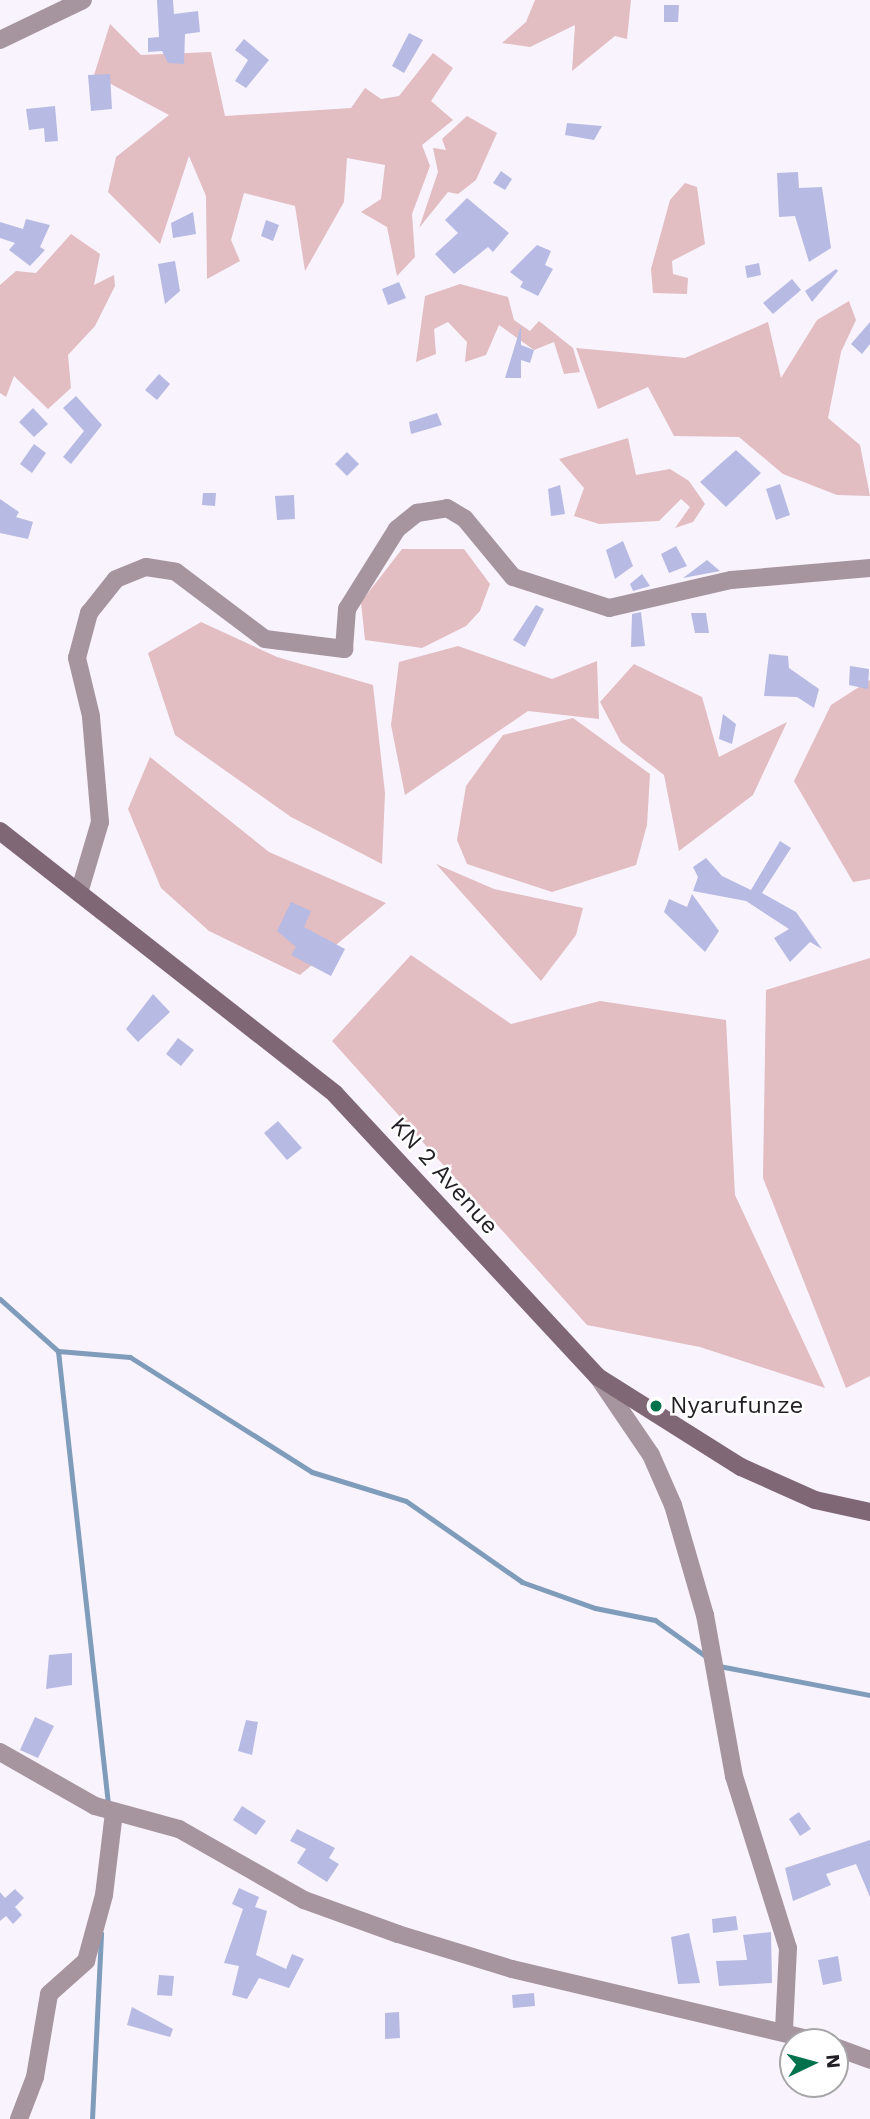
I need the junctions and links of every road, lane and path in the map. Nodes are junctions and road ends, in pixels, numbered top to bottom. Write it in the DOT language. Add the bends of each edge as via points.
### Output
graph roads {
  1 [pos="83,0"];
  2 [pos="0,40"];
  3 [pos="870,568"];
  4 [pos="0,831"];
  5 [pos="79,893"];
  6 [pos="598,1377"];
  7 [pos="870,1512"];
  8 [pos="0,1752"];
  9 [pos="114,1812"];
  10 [pos="779,2028"];
  11 [pos="784,2028"];
  12 [pos="849,2052"];
  13 [pos="870,2060"];
  14 [pos="19,2119"];
  1 -- 2 [label="street"];
  3 -- 5 [label="street" via="732,580 609,608 513,577 465,519 447,508 417,513 397,529 347,609 344,649 265,639 176,572 146,567 116,579 89,613 77,658 91,716 100,822"];
  4 -- 5 [label="main road, KN 2 Avenue"];
  5 -- 6 [label="main road, KN 2 Avenue" via="335,1094"];
  6 -- 7 [label="main road, KN 2 Avenue" via="741,1466 815,1500"];
  6 -- 11 [label="street" via="657,1467 705,1615 734,1776 788,1948"];
  8 -- 9 [label="street"];
  9 -- 10 [label="street" via="179,1829 304,1900 398,1934 512,1969"];
  9 -- 14 [label="street" via="104,1895 86,1961 49,1994 35,2077"];
  12 -- 13 [label="street"];
}
